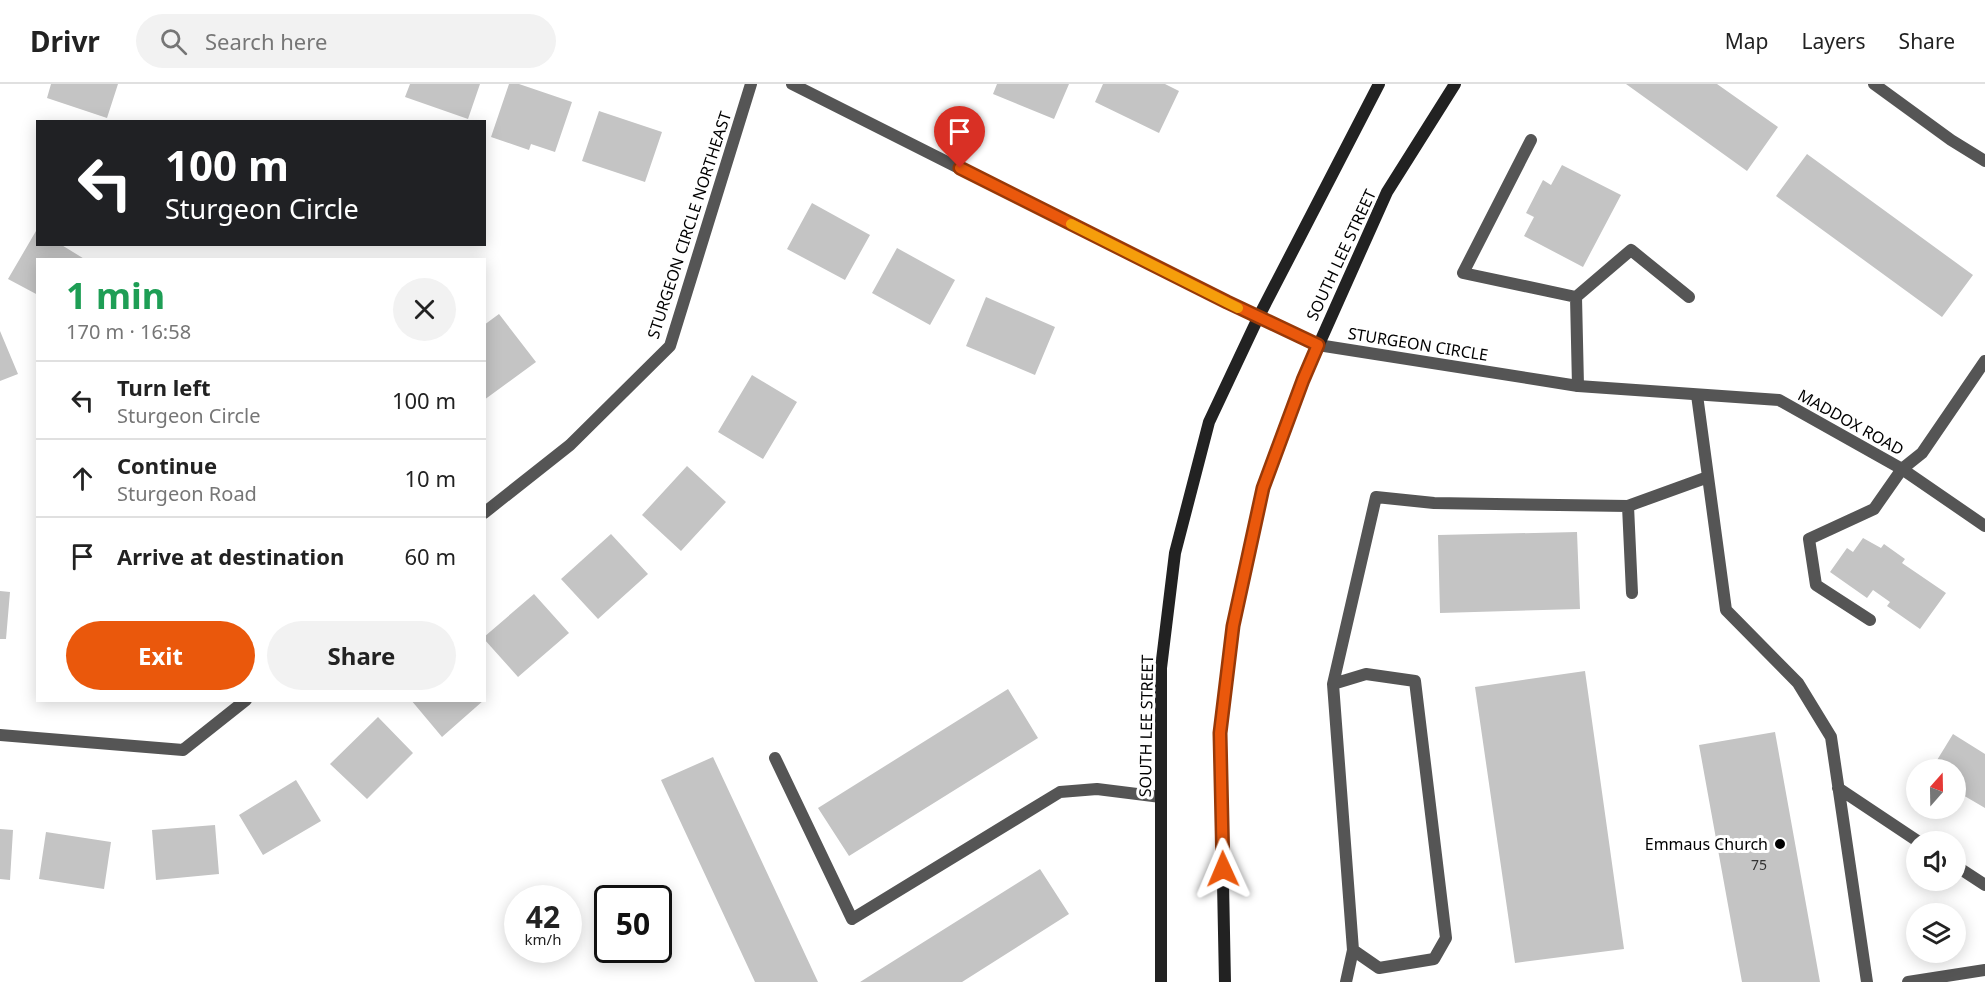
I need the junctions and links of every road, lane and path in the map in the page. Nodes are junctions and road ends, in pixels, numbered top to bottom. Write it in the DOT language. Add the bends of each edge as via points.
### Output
graph roads {
  1 [pos="752,84"];
  2 [pos="792,84"];
  3 [pos="1379,84"];
  4 [pos="1455,84"];
  5 [pos="1874,84"];
  6 [pos="1531,140"];
  7 [pos="1985,161"];
  8 [pos="1576,297"];
  9 [pos="1689,297"];
  10 [pos="1258,318"];
  11 [pos="1318,345"];
  12 [pos="1985,361"];
  13 [pos="1578,386"];
  14 [pos="1697,395"];
  15 [pos="1902,469"];
  16 [pos="1708,477"];
  17 [pos="1628,506"];
  18 [pos="486,511"];
  19 [pos="1985,526"];
  20 [pos="1632,593"];
  21 [pos="1870,620"];
  22 [pos="1334,684"];
  23 [pos="243,702"];
  24 [pos="0,735"];
  25 [pos="776,758"];
  26 [pos="1838,788"];
  27 [pos="1161,797"];
  28 [pos="1906,833"];
  29 [pos="1966,873"];
  30 [pos="1985,885"];
  31 [pos="1353,950"];
  32 [pos="1985,970"];
  33 [pos="1161,982"];
  34 [pos="1225,982"];
  35 [pos="1346,982"];
  36 [pos="1867,982"];
  37 [pos="1908,982"];
  1 -- 18 [label="street, STURGEON CIRCLE NORTHEAST" via="670,346 570,445"];
  2 -- 10 [label="street, STURGEON CIRCLE"];
  3 -- 10 [label="main road, SOUTH LEE STREET"];
  4 -- 11 [label="main road, SOUTH LEE STREET" via="1388,192"];
  5 -- 7 [label="street"];
  6 -- 8 [label="street" via="1463,273"];
  8 -- 9 [label="street" via="1632,250"];
  8 -- 13 [label="street"];
  10 -- 11 [label="street, STURGEON CIRCLE"];
  10 -- 27 [label="main road, SOUTH LEE STREET" via="1209,422 1175,553 1161,668"];
  11 -- 13 [label="street, STURGEON CIRCLE"];
  11 -- 34 [label="main road, SOUTH LEE STREET" via="1263,488 1233,626 1220,733"];
  12 -- 15 [label="street" via="1922,453"];
  13 -- 14 [label="street, MADDOX ROAD"];
  14 -- 15 [label="street, MADDOX ROAD" via="1779,400"];
  14 -- 16 [label="street"];
  15 -- 19 [label="street, MADDOX ROAD"];
  15 -- 21 [label="street" via="1875,509 1809,539 1816,585"];
  16 -- 17 [label="street"];
  16 -- 26 [label="street" via="1726,610 1798,683 1831,737"];
  17 -- 20 [label="street"];
  17 -- 22 [label="street" via="1434,503 1376,496"];
  22 -- 31 [label="street"];
  22 -- 31 [label="street" via="1366,674 1415,681 1446,938 1434,959 1379,968"];
  23 -- 24 [label="street" via="183,750"];
  25 -- 27 [label="street" via="852,920 1060,792 1097,789"];
  26 -- 28 [label="street"];
  26 -- 36 [label="street"];
  27 -- 33 [label="main road, SOUTH LEE STREET"];
  29 -- 30 [label="street"];
  31 -- 35 [label="street"];
  32 -- 37 [label="street"];
}
